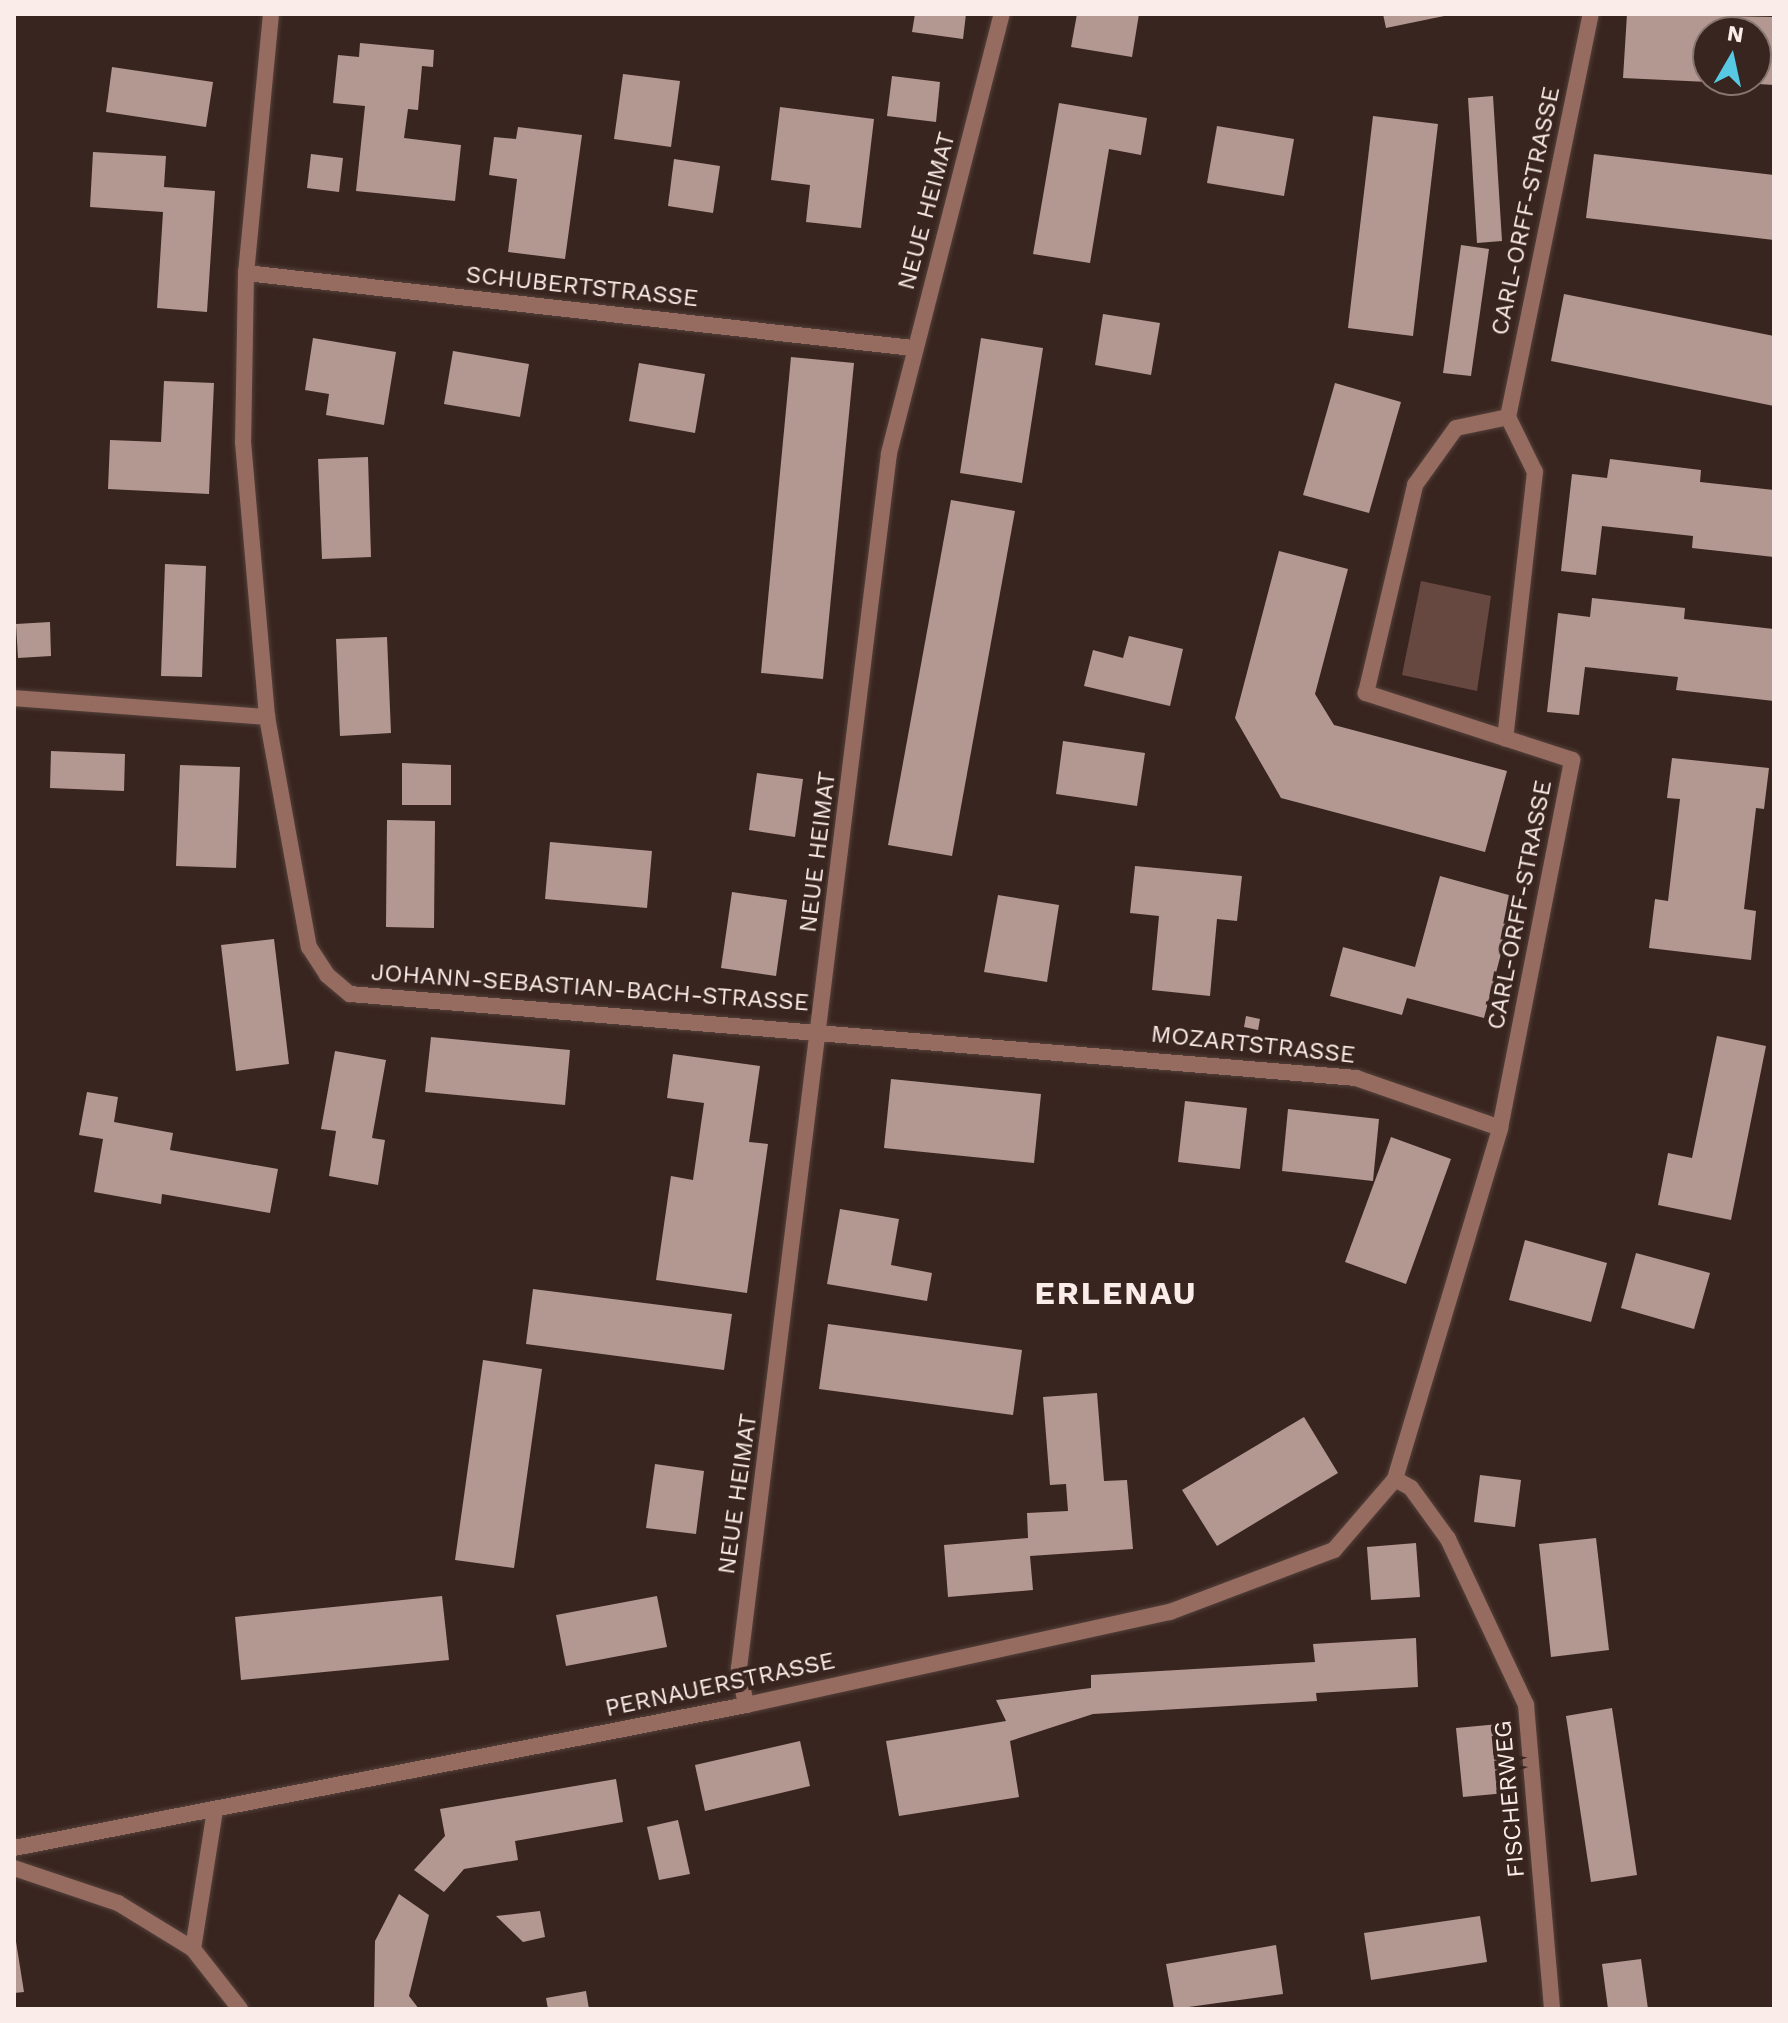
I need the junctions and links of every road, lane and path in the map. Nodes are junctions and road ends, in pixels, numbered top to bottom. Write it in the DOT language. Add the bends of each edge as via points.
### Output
graph roads {
  1 [pos="271,14"];
  2 [pos="1002,14"];
  3 [pos="1591,14"];
  4 [pos="246,273"];
  5 [pos="913,348"];
  6 [pos="1508,417"];
  7 [pos="14,698"];
  8 [pos="267,717"];
  9 [pos="1505,738"];
  10 [pos="822,1029"];
  11 [pos="1500,1128"];
  12 [pos="1395,1479"];
  13 [pos="746,1705"];
  14 [pos="215,1810"];
  15 [pos="14,1848"];
  16 [pos="14,1868"];
  17 [pos="193,1949"];
  18 [pos="240,2009"];
  19 [pos="1552,2009"];
  1 -- 4 [label="street, JOHANN-SEBASTIAN-BACH-STRASSE"];
  2 -- 5 [label="street, NEUE HEIMAT"];
  3 -- 6 [label="street, CARL-ORFF-STRASSE"];
  4 -- 5 [label="street, SCHUBERTSTRASSE"];
  4 -- 8 [label="street, JOHANN-SEBASTIAN-BACH-STRASSE" via="243,442"];
  5 -- 10 [label="street, NEUE HEIMAT" via="889,453"];
  6 -- 9 [label="street" via="1535,472"];
  6 -- 9 [label="street, CARL-ORFF-STRASSE" via="1456,428 1415,485 1366,693"];
  7 -- 8 [label="street"];
  8 -- 10 [label="street, JOHANN-SEBASTIAN-BACH-STRASSE" via="309,947 350,994"];
  9 -- 11 [label="street, CARL-ORFF-STRASSE" via="1572,760"];
  10 -- 11 [label="street, MOZARTSTRASSE" via="1356,1078"];
  10 -- 13 [label="street, NEUE HEIMAT" via="739,1668"];
  11 -- 12 [label="street"];
  12 -- 13 [label="street, PERNAUERSTRASSE" via="1334,1550 1170,1612"];
  12 -- 19 [label="street, FISCHERWEG" via="1411,1488 1448,1539 1526,1705"];
  13 -- 14 [label="street, PERNAUERSTRASSE"];
  14 -- 15 [label="street, PERNAUERSTRASSE"];
  14 -- 17 [label="street"];
  16 -- 17 [label="street" via="118,1903"];
  17 -- 18 [label="street"];
}
